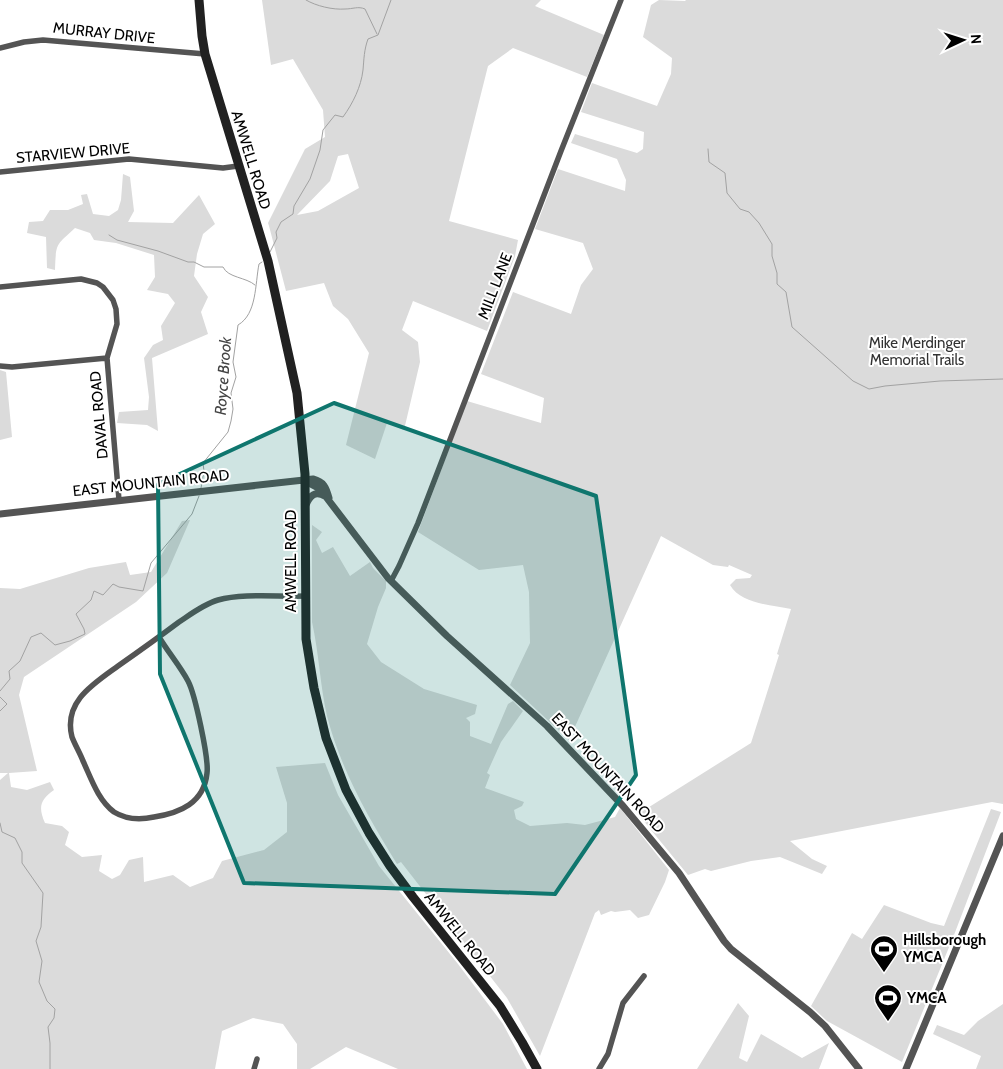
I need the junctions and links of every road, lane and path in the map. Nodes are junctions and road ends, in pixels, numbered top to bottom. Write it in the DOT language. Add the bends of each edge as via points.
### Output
graph roads {
  1 [pos="199,0"];
  2 [pos="621,0"];
  3 [pos="0,48"];
  4 [pos="206,54"];
  5 [pos="238,166"];
  6 [pos="0,172"];
  7 [pos="0,287"];
  8 [pos="107,358"];
  9 [pos="0,366"];
  10 [pos="305,481"];
  11 [pos="327,498"];
  12 [pos="119,500"];
  13 [pos="305,507"];
  14 [pos="0,514"];
  15 [pos="391,581"];
  16 [pos="305,596"];
  17 [pos="159,637"];
  18 [pos="1003,836"];
  19 [pos="644,976"];
  20 [pos="257,1059"];
  21 [pos="254,1069"];
  22 [pos="537,1069"];
  23 [pos="600,1069"];
  24 [pos="859,1069"];
  25 [pos="906,1069"];
  1 -- 4 [label="main road, AMWELL ROAD"];
  2 -- 15 [label="street, MILL LANE" via="418,523"];
  3 -- 4 [label="street, MURRAY DRIVE" via="43,40"];
  4 -- 5 [label="main road, AMWELL ROAD"];
  5 -- 6 [label="street, STARVIEW DRIVE" via="223,168 129,159"];
  5 -- 10 [label="main road, AMWELL ROAD" via="268,261 293,370"];
  7 -- 8 [label="street, DAVAL ROAD" via="81,279 97,283 109,294 116,308 116,324"];
  8 -- 9 [label="street, DAVAL ROAD"];
  8 -- 12 [label="street, DAVAL ROAD"];
  10 -- 11 [label="street, EAST MOUNTAIN ROAD" via="321,482 326,487"];
  10 -- 12 [label="street, EAST MOUNTAIN ROAD"];
  10 -- 13 [label="main road, AMWELL ROAD"];
  11 -- 13 [label="street" via="320,493 314,494 308,498"];
  11 -- 15 [label="street, EAST MOUNTAIN ROAD"];
  12 -- 14 [label="street, EAST MOUNTAIN ROAD"];
  13 -- 16 [label="main road, AMWELL ROAD"];
  15 -- 24 [label="street, EAST MOUNTAIN ROAD" via="592,772 679,873 727,945 810,1012"];
  16 -- 17 [label="street" via="241,596 217,600"];
  16 -- 22 [label="main road, AMWELL ROAD" via="306,639 314,688 326,738 350,798 390,866 500,1006"];
  17 -- 17 [label="street" via="189,682 207,761 207,775 203,790 186,808 172,814 131,819 114,812 99,794 73,738 72,715 79,698 91,686"];
  18 -- 25 [label="street"];
  19 -- 23 [label="street" via="623,1003 610,1048"];
  20 -- 21 [label="street"];
}
